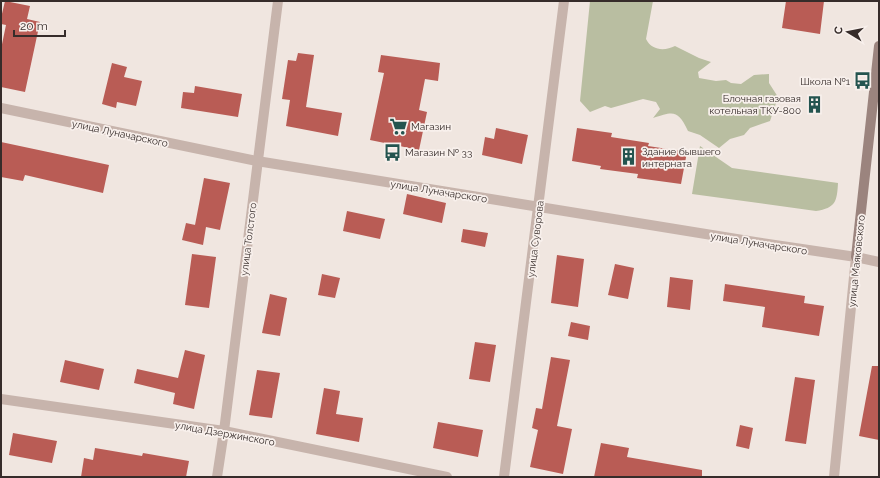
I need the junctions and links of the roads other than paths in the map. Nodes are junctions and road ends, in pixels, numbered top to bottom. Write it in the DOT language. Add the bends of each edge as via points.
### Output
graph roads {
  1 [pos="278,1"];
  2 [pos="564,1"];
  3 [pos="879,46"];
  4 [pos="1,108"];
  5 [pos="257,161"];
  6 [pos="539,207"];
  7 [pos="856,257"];
  8 [pos="879,262"];
  9 [pos="1,399"];
  10 [pos="224,431"];
  11 [pos="217,477"];
  12 [pos="448,477"];
  13 [pos="504,477"];
  14 [pos="834,477"];
  1 -- 5 [label="street, улица Толстого"];
  2 -- 6 [label="street, улица Суворова"];
  3 -- 7 [label="street, улица Маяковского"];
  4 -- 5 [label="street, улица Луначарского"];
  5 -- 6 [label="street, улица Луначарского"];
  5 -- 10 [label="street, улица Толстого"];
  6 -- 7 [label="street, улица Луначарского"];
  6 -- 13 [label="street, улица Суворова"];
  7 -- 8 [label="street, улица Луначарского"];
  7 -- 14 [label="street, улица Маяковского"];
  9 -- 10 [label="street, улица Дзержинского"];
  10 -- 11 [label="street, улица Толстого"];
  10 -- 12 [label="street, улица Дзержинского"];
}
